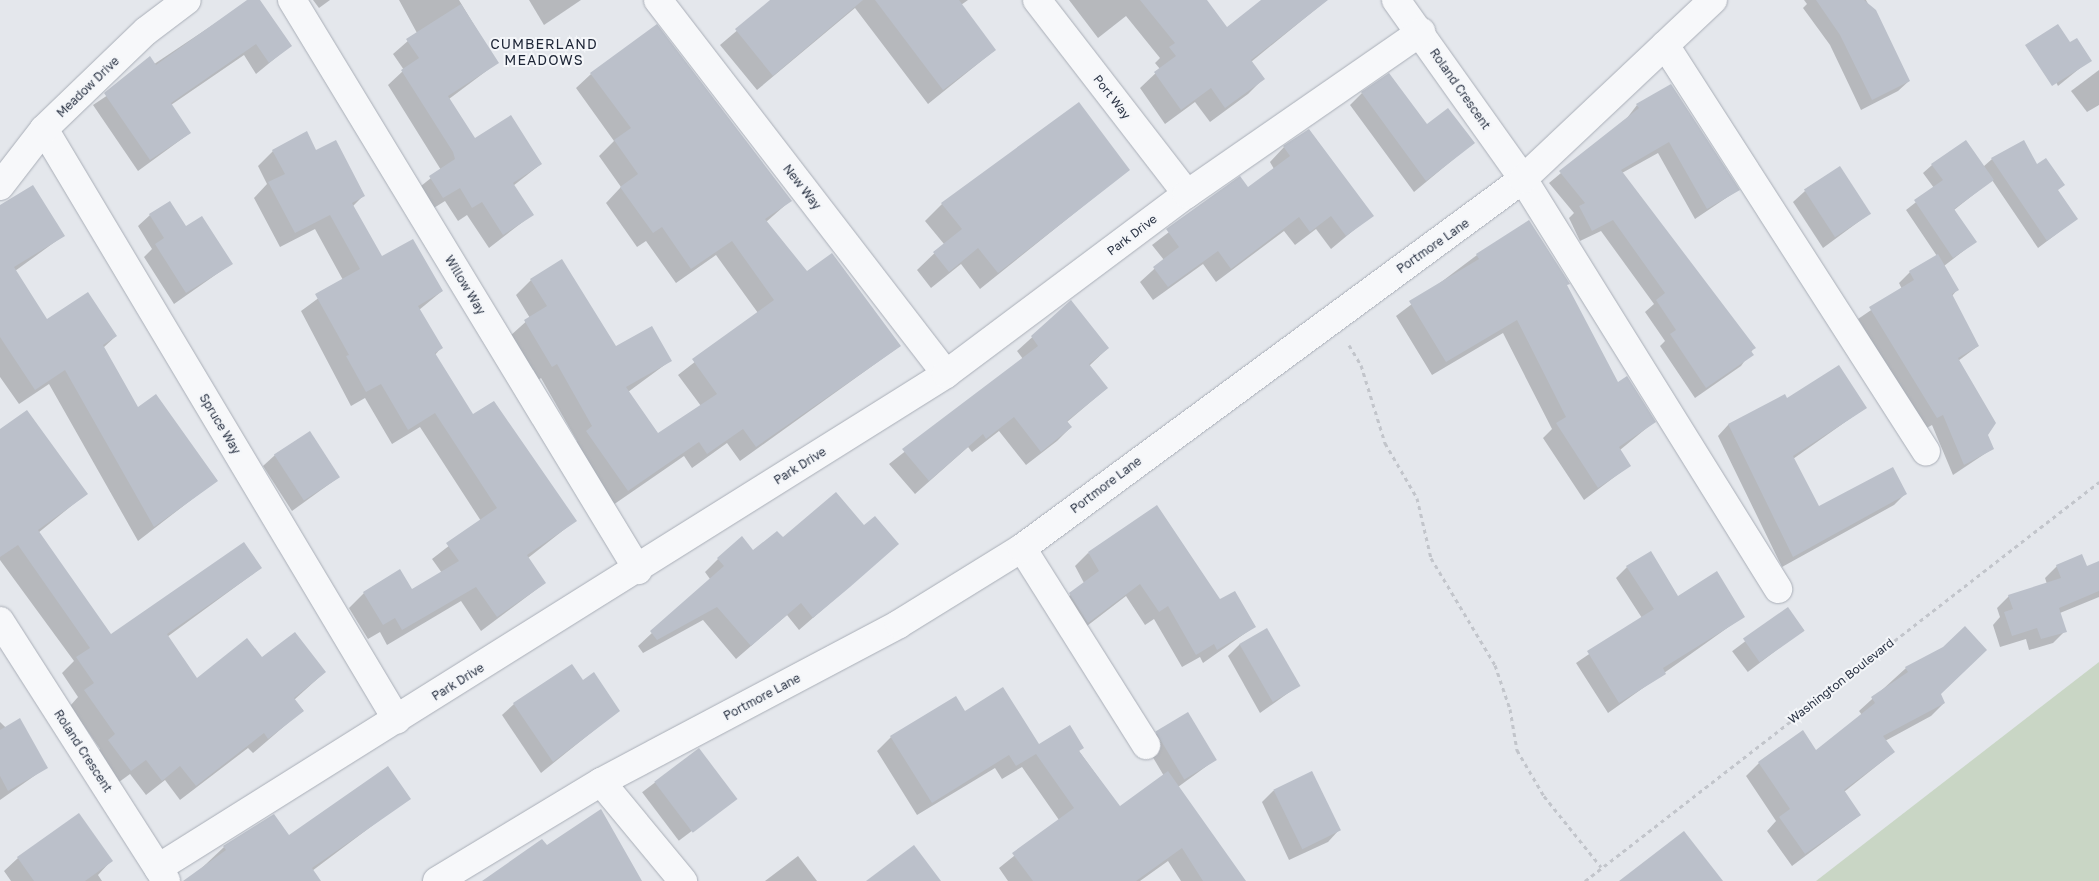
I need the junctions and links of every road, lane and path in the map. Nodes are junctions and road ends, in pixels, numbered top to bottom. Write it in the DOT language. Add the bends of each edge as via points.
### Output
graph roads {
  1 [pos="187,0"];
  2 [pos="292,0"];
  3 [pos="658,0"];
  4 [pos="1037,0"];
  5 [pos="1396,0"];
  6 [pos="1713,0"];
  7 [pos="1421,32"];
  8 [pos="1665,45"];
  9 [pos="44,129"];
  10 [pos="1523,179"];
  11 [pos="0,186"];
  12 [pos="1187,194"];
  13 [pos="1333,316"];
  14 [pos="946,374"];
  15 [pos="1926,451"];
  16 [pos="2099,482"];
  17 [pos="1022,548"];
  18 [pos="638,570"];
  19 [pos="1778,590"];
  20 [pos="0,621"];
  21 [pos="397,720"];
  22 [pos="1146,746"];
  23 [pos="602,782"];
  24 [pos="1601,867"];
  25 [pos="162,874"];
  26 [pos="436,881"];
  27 [pos="683,881"];
  28 [pos="1585,881"];
  1 -- 9 [label="street, Meadow Drive" via="146,31"];
  2 -- 18 [label="street, Willow Way"];
  3 -- 14 [label="street, New Way"];
  4 -- 12 [label="street, Port Way"];
  5 -- 7 [label="street, Roland Crescent"];
  6 -- 8 [label="street, Portmore Lane"];
  7 -- 10 [label="street, Roland Crescent"];
  7 -- 12 [label="street, Park Drive"];
  8 -- 10 [label="street, Portmore Lane"];
  8 -- 15 [label="street"];
  9 -- 11 [label="street, Meadow Drive"];
  9 -- 21 [label="street, Spruce Way"];
  10 -- 13 [label="street, Portmore Lane"];
  10 -- 19 [label="street, Roland Crescent"];
  12 -- 14 [label="street, Park Drive"];
  13 -- 17 [label="street, Portmore Lane"];
  13 -- 24 [label="path" via="1361,365 1384,443 1417,498 1431,558 1495,665 1510,709 1517,750 1544,796"];
  14 -- 18 [label="street, Park Drive"];
  16 -- 24 [label="path, Washington Boulevard"];
  17 -- 22 [label="street"];
  17 -- 23 [label="street, Portmore Lane" via="899,624"];
  18 -- 21 [label="street, Park Drive"];
  20 -- 25 [label="street, Roland Crescent"];
  21 -- 25 [label="street, Park Drive"];
  23 -- 26 [label="street, Portmore Lane"];
  23 -- 27 [label="street"];
  24 -- 28 [label="path, Washington Boulevard"];
}
